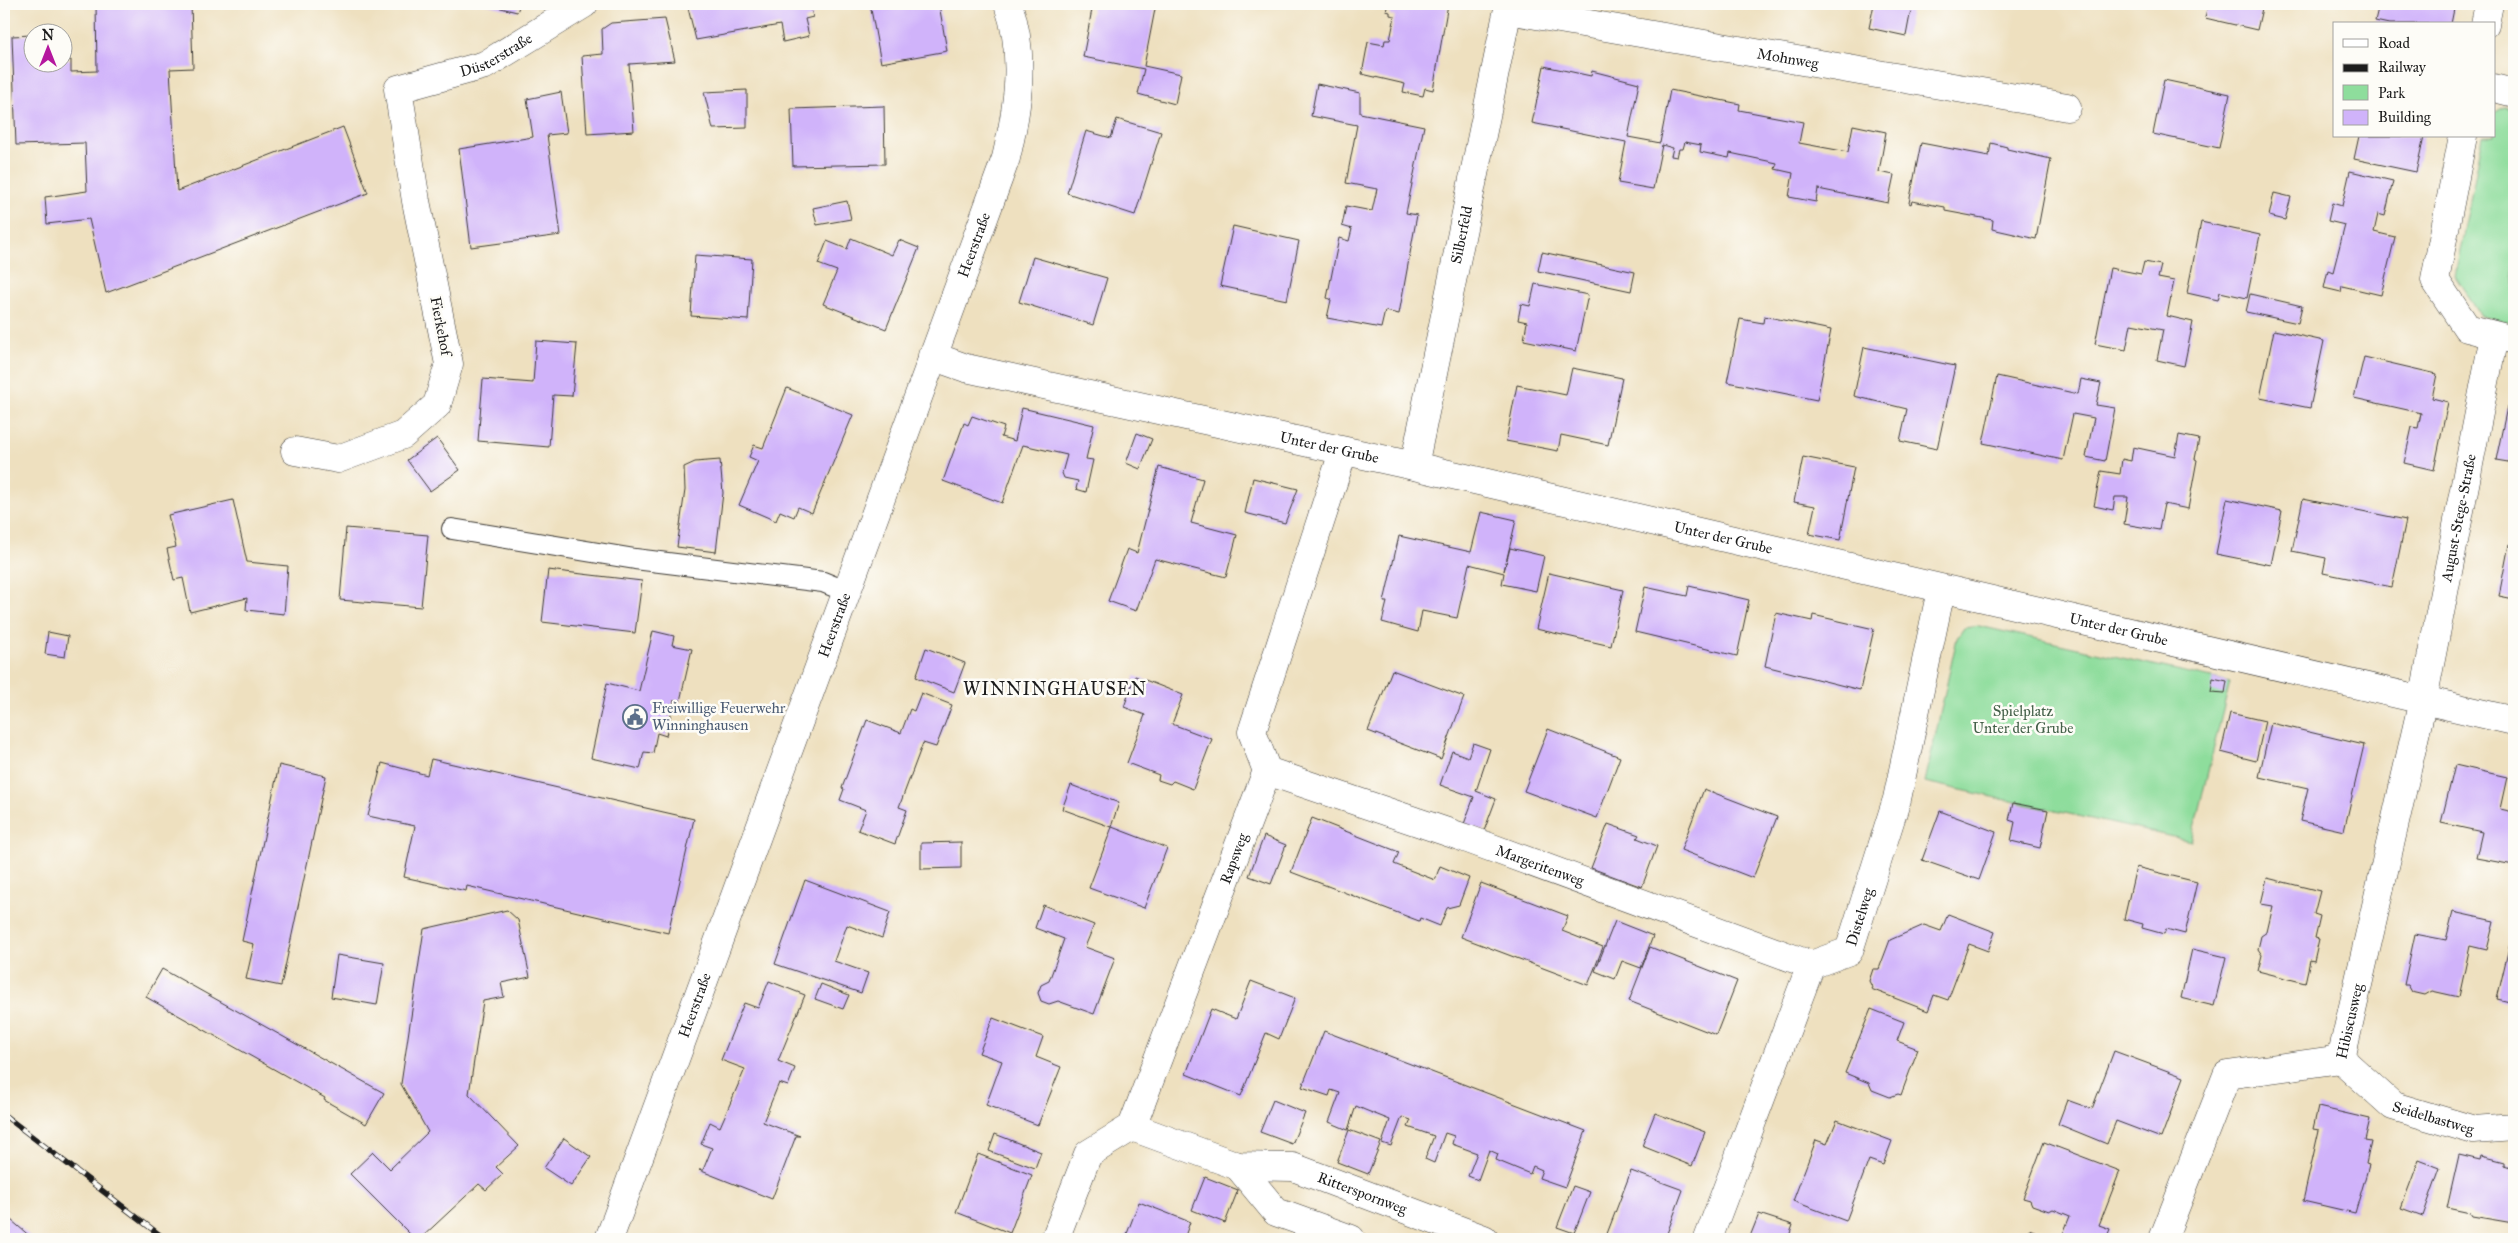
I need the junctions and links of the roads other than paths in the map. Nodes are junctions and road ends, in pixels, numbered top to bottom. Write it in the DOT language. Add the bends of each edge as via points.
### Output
graph roads {
  1 [pos="584,4"];
  2 [pos="1008,4"];
  3 [pos="2489,4"];
  4 [pos="1509,7"];
  5 [pos="2485,22"];
  6 [pos="2496,88"];
  7 [pos="398,89"];
  8 [pos="2514,93"];
  9 [pos="2066,107"];
  10 [pos="2463,138"];
  11 [pos="2504,338"];
  12 [pos="932,356"];
  13 [pos="295,451"];
  14 [pos="1343,452"];
  15 [pos="1414,466"];
  16 [pos="452,528"];
  17 [pos="1941,590"];
  18 [pos="845,591"];
  19 [pos="2423,700"];
  20 [pos="2514,721"];
  21 [pos="1267,771"];
  22 [pos="1811,966"];
  23 [pos="2341,1059"];
  24 [pos="1132,1127"];
  25 [pos="2514,1127"];
  26 [pos="1238,1166"];
  27 [pos="608,1239"];
  28 [pos="1055,1239"];
  29 [pos="1351,1239"];
  30 [pos="1484,1239"];
  31 [pos="1708,1239"];
  32 [pos="2163,1239"];
  1 -- 7 [label="street, Düsterstraße" via="485,65"];
  2 -- 12 [label="street, Heerstraße" via="1019,64 1017,111 1006,158"];
  3 -- 5 [label="street"];
  4 -- 9 [label="street, Mohnweg"];
  4 -- 15 [label="street, Silberfeld"];
  6 -- 8 [label="street"];
  7 -- 13 [label="street, Fierkehof" via="416,201 449,364 437,405 403,435 338,459"];
  10 -- 11 [label="street, August-Stege-Straße" via="2435,280 2467,328"];
  11 -- 19 [label="street, August-Stege-Straße"];
  12 -- 14 [label="street, Unter der Grube" via="966,368"];
  12 -- 18 [label="street, Heerstraße"];
  14 -- 15 [label="street, Unter der Grube"];
  14 -- 21 [label="street" via="1252,732"];
  15 -- 17 [label="street, Unter der Grube"];
  16 -- 18 [label="lane" via="635,559 823,582"];
  17 -- 19 [label="street, Unter der Grube"];
  17 -- 22 [label="street, Distelweg" via="1897,798 1849,951"];
  18 -- 27 [label="street, Heerstraße"];
  19 -- 20 [label="street, Unter der Grube"];
  19 -- 23 [label="street, Hibiscusweg"];
  21 -- 22 [label="street, Margeritenweg" via="1465,838"];
  21 -- 24 [label="street, Rapsweg"];
  22 -- 31 [label="street"];
  23 -- 25 [label="street, Seidelbastweg" via="2393,1106 2474,1130"];
  23 -- 32 [label="street, Hibiscusweg" via="2228,1074"];
  24 -- 26 [label="street, Ritterspornweg"];
  24 -- 28 [label="street" via="1088,1154"];
  26 -- 29 [label="street" via="1276,1212"];
  26 -- 30 [label="street, Ritterspornweg" via="1293,1167"];
}
